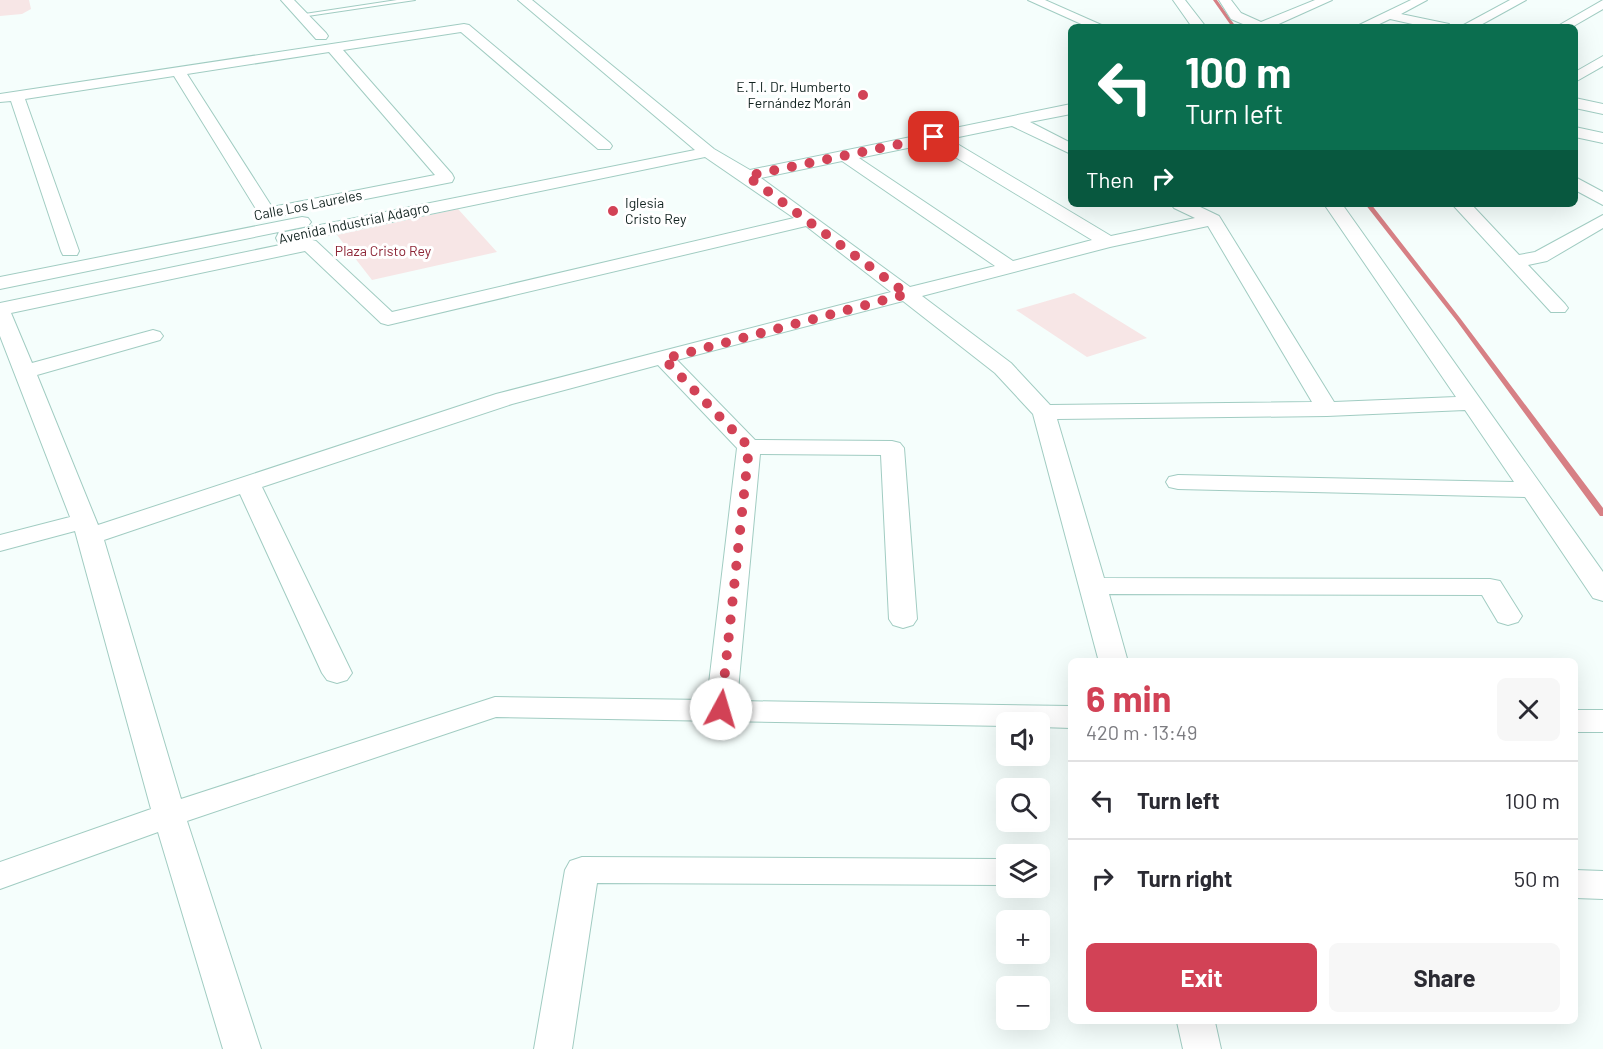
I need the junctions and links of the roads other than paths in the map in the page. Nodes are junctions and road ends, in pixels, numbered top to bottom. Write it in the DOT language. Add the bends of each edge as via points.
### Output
graph roads {
  1 [pos="287,0"];
  2 [pos="412,0"];
  3 [pos="524,0"];
  4 [pos="1034,0"];
  5 [pos="1179,0"];
  6 [pos="1225,0"];
  7 [pos="1326,0"];
  8 [pos="1421,0"];
  9 [pos="1520,0"];
  10 [pos="1580,2"];
  11 [pos="1602,6"];
  12 [pos="1091,9"];
  13 [pos="302,15"];
  14 [pos="1388,15"];
  15 [pos="1091,24"];
  16 [pos="1097,24"];
  17 [pos="1197,24"];
  18 [pos="1254,24"];
  19 [pos="1268,24"];
  20 [pos="1368,24"];
  21 [pos="1430,24"];
  22 [pos="1473,24"];
  23 [pos="1569,24"];
  24 [pos="327,42"];
  25 [pos="1584,57"];
  26 [pos="1602,61"];
  27 [pos="178,71"];
  28 [pos="1578,76"];
  29 [pos="9,97"];
  30 [pos="1578,104"];
  31 [pos="1603,109"];
  32 [pos="1068,110"];
  33 [pos="1015,121"];
  34 [pos="1578,133"];
  35 [pos="934,137"];
  36 [pos="1603,138"];
  37 [pos="604,146"];
  38 [pos="702,147"];
  39 [pos="1068,148"];
  40 [pos="845,156"];
  41 [pos="747,176"];
  42 [pos="1578,184"];
  43 [pos="1603,200"];
  44 [pos="1186,207"];
  45 [pos="1335,207"];
  46 [pos="1464,207"];
  47 [pos="267,213"];
  48 [pos="809,220"];
  49 [pos="1213,220"];
  50 [pos="1603,220"];
  51 [pos="1108,242"];
  52 [pos="1514,261"];
  53 [pos="1010,267"];
  54 [pos="0,283"];
  55 [pos="0,294"];
  56 [pos="907,294"];
  57 [pos="1558,308"];
  58 [pos="0,310"];
  59 [pos="153,336"];
  60 [pos="13,356"];
  61 [pos="664,359"];
  62 [pos="1471,403"];
  63 [pos="1327,409"];
  64 [pos="1044,412"];
  65 [pos="749,447"];
  66 [pos="1178,482"];
  67 [pos="248,484"];
  68 [pos="1532,490"];
  69 [pos="87,529"];
  70 [pos="0,543"];
  71 [pos="1093,586"];
  72 [pos="1603,592"];
  73 [pos="1508,616"];
  74 [pos="903,619"];
  75 [pos="1113,658"];
  76 [pos="337,673"];
  77 [pos="721,709"];
  78 [pos="1068,717"];
  79 [pos="1578,721"];
  80 [pos="1603,721"];
  81 [pos="169,816"];
  82 [pos="996,872"];
  83 [pos="0,876"];
  84 [pos="1578,884"];
  85 [pos="1603,885"];
  86 [pos="1196,1024"];
  87 [pos="242,1049"];
  88 [pos="553,1049"];
  89 [pos="1202,1049"];
  1 -- 13 [label="street"];
  2 -- 13 [label="lane"];
  3 -- 38 [label="street"];
  4 -- 15 [label="street"];
  5 -- 17 [label="street"];
  6 -- 18 [label="street" via="1236,16"];
  7 -- 19 [label="street"];
  8 -- 14 [label="street"];
  9 -- 22 [label="street"];
  10 -- 11 [label="street"];
  11 -- 23 [label="street"];
  12 -- 16 [label="street"];
  13 -- 24 [label="street"];
  14 -- 20 [label="street"];
  14 -- 21 [label="street"];
  24 -- 27 [label="street"];
  24 -- 37 [label="street" via="464,28"];
  24 -- 47 [label="street, Calle Los Laureles" via="446,178"];
  25 -- 26 [label="street"];
  26 -- 28 [label="street"];
  27 -- 29 [label="street"];
  27 -- 47 [label="street"];
  29 -- 47 [label="street, Calle Los Laureles" via="64,253"];
  30 -- 31 [label="street"];
  32 -- 33 [label="street"];
  33 -- 35 [label="street"];
  33 -- 39 [label="street"];
  34 -- 36 [label="street"];
  35 -- 40 [label="street"];
  35 -- 51 [label="street"];
  38 -- 41 [label="street"];
  38 -- 54 [label="street, Avenida Industrial Adagro"];
  38 -- 55 [label="street, Avenida Industrial Adagro"];
  40 -- 41 [label="street"];
  40 -- 53 [label="street"];
  41 -- 48 [label="street"];
  42 -- 43 [label="street"];
  44 -- 49 [label="street"];
  45 -- 62 [label="street"];
  46 -- 52 [label="street"];
  48 -- 56 [label="street"];
  48 -- 58 [label="street" via="388,319 309,245"];
  49 -- 51 [label="street"];
  49 -- 63 [label="street"];
  50 -- 52 [label="street" via="1540,257"];
  51 -- 53 [label="street"];
  52 -- 57 [label="street"];
  53 -- 56 [label="street"];
  56 -- 61 [label="street"];
  56 -- 64 [label="street" via="1004,368"];
  58 -- 60 [label="street"];
  59 -- 60 [label="street"];
  60 -- 69 [label="street"];
  61 -- 65 [label="street"];
  61 -- 67 [label="street" via="504,399"];
  62 -- 63 [label="street"];
  62 -- 68 [label="street"];
  63 -- 64 [label="street"];
  64 -- 71 [label="street"];
  65 -- 74 [label="street" via="892,448"];
  65 -- 77 [label="street"];
  66 -- 68 [label="street"];
  67 -- 69 [label="street"];
  67 -- 76 [label="street"];
  68 -- 72 [label="street"];
  69 -- 70 [label="street"];
  69 -- 81 [label="street"];
  71 -- 73 [label="street" via="1490,587"];
  71 -- 75 [label="street"];
  77 -- 78 [label="street"];
  77 -- 81 [label="street" via="495,707"];
  79 -- 80 [label="street"];
  81 -- 83 [label="street"];
  81 -- 87 [label="street"];
  82 -- 88 [label="street" via="582,870"];
  84 -- 85 [label="street"];
  86 -- 89 [label="street"];
}
